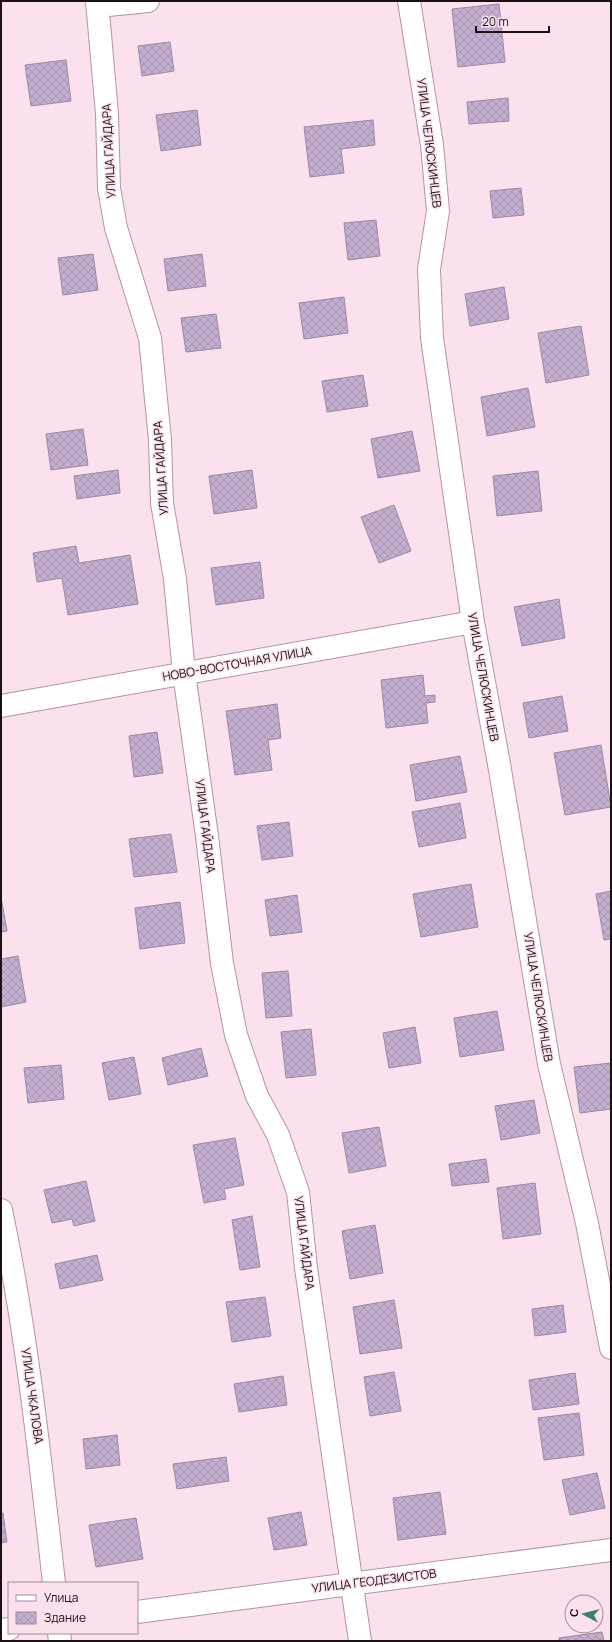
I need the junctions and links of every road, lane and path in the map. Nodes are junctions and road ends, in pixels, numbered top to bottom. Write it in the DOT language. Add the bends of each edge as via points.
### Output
graph roads {
  1 [pos="148,1"];
  2 [pos="409,1"];
  3 [pos="97,4"];
  4 [pos="473,622"];
  5 [pos="184,673"];
  6 [pos="1,706"];
  7 [pos="1,1210"];
  8 [pos="611,1348"];
  9 [pos="611,1550"];
  10 [pos="54,1582"];
  11 [pos="353,1584"];
  12 [pos="138,1612"];
  13 [pos="360,1641"];
  1 -- 3 [label="street"];
  2 -- 4 [label="street, УЛИЦА ЧЕЛЮСКИНЦЕВ" via="432,146 438,211 429,269 432,338"];
  3 -- 5 [label="street, УЛИЦА ГАЙДАРА" via="107,114 110,188 116,228 150,338 160,440 162,503 175,579"];
  4 -- 5 [label="street, НОВО-ВОСТОЧНАЯ УЛИЦА"];
  4 -- 8 [label="street, УЛИЦА ЧЕЛЮСКИНЦЕВ" via="549,1064 587,1223"];
  5 -- 6 [label="street, НОВО-ВОСТОЧНАЯ УЛИЦА"];
  5 -- 11 [label="street, УЛИЦА ГАЙДАРА" via="222,963 236,1035 257,1096 278,1135 298,1192 306,1268"];
  7 -- 10 [label="street, УЛИЦА ЧКАЛОВА" via="13,1267 40,1451"];
  9 -- 11 [label="street, УЛИЦА ГЕОДЕЗИСТОВ"];
  11 -- 12 [label="street, УЛИЦА ГЕОДЕЗИСТОВ"];
  11 -- 13 [label="street, УЛИЦА ГАЙДАРА"];
}
